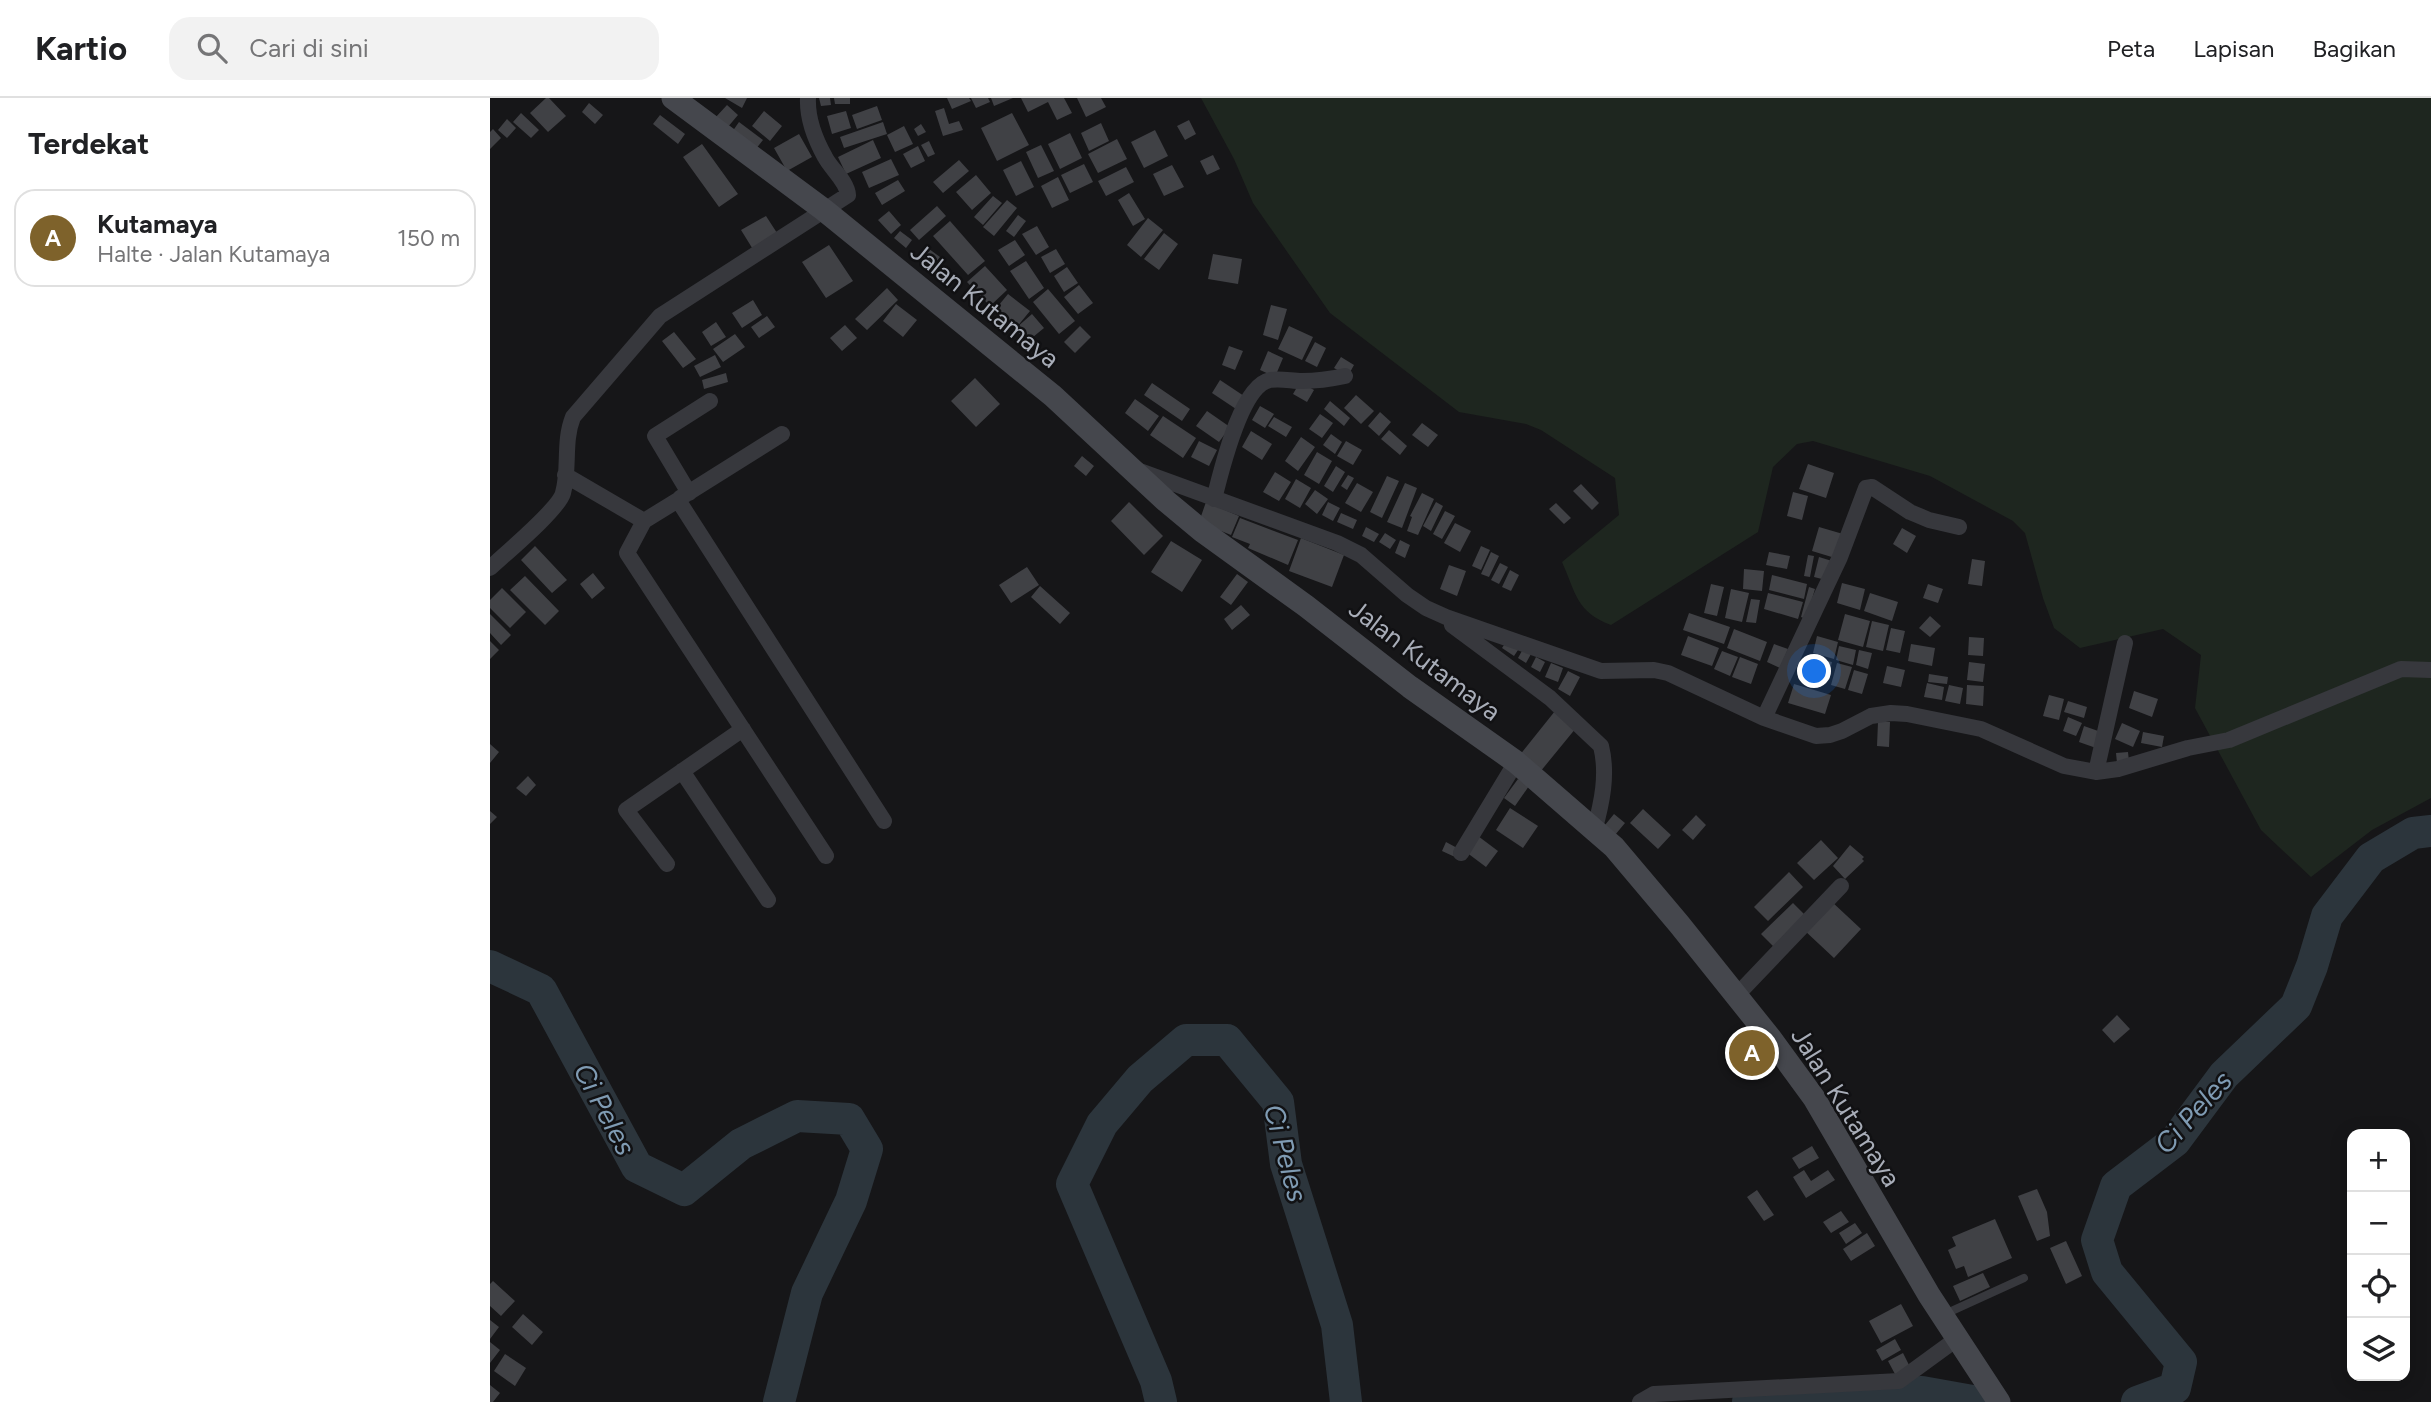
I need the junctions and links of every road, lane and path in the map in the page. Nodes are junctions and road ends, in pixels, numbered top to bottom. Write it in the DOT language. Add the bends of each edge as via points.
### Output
graph roads {
  1 [pos="673,98"];
  2 [pos="808,98"];
  3 [pos="824,210"];
  4 [pos="1345,376"];
  5 [pos="710,401"];
  6 [pos="782,434"];
  7 [pos="1128,467"];
  8 [pos="565,475"];
  9 [pos="684,496"];
  10 [pos="1214,499"];
  11 [pos="644,521"];
  12 [pos="1959,527"];
  13 [pos="490,568"];
  14 [pos="1426,608"];
  15 [pos="2125,643"];
  16 [pos="2431,670"];
  17 [pos="1764,718"];
  18 [pos="743,729"];
  19 [pos="1516,762"];
  20 [pos="682,771"];
  21 [pos="2096,772"];
  22 [pos="884,821"];
  23 [pos="1594,831"];
  24 [pos="1461,853"];
  25 [pos="826,856"];
  26 [pos="667,864"];
  27 [pos="1841,886"];
  28 [pos="768,900"];
  29 [pos="1736,996"];
  30 [pos="2024,1278"];
  31 [pos="1942,1315"];
  32 [pos="1958,1338"];
  33 [pos="1640,1402"];
  34 [pos="1999,1402"];
  1 -- 3 [label="main road, Jalan Kutamaya"];
  2 -- 3 [label="street" via="807,114 824,157 849,193"];
  3 -- 7 [label="main road, Jalan Kutamaya" via="1053,396"];
  3 -- 8 [label="street" via="660,316 573,417 567,434"];
  4 -- 10 [label="street" via="1269,380 1260,385 1228,442"];
  5 -- 9 [label="street" via="655,436"];
  6 -- 9 [label="street"];
  7 -- 10 [label="street"];
  7 -- 19 [label="main road, Jalan Kutamaya" via="1202,531"];
  8 -- 11 [label="street"];
  8 -- 13 [label="street" via="559,502"];
  9 -- 11 [label="street"];
  9 -- 22 [label="street"];
  10 -- 14 [label="street" via="1361,555"];
  11 -- 18 [label="street" via="627,554"];
  12 -- 17 [label="street" via="1929,520 1872,487 1866,488 1840,556"];
  14 -- 17 [label="street" via="1601,671 1668,673"];
  14 -- 23 [label="street" via="1550,698 1601,746 1604,776"];
  15 -- 21 [label="street"];
  16 -- 21 [label="street" via="2402,669 2229,740"];
  17 -- 21 [label="street" via="1816,736 1842,731 1871,716 1907,714 1981,729 2064,766"];
  18 -- 20 [label="street"];
  18 -- 25 [label="street"];
  19 -- 23 [label="main road, Jalan Kutamaya"];
  19 -- 24 [label="street"];
  20 -- 26 [label="street" via="626,810"];
  20 -- 28 [label="street"];
  23 -- 29 [label="main road, Jalan Kutamaya" via="1614,847"];
  27 -- 29 [label="street"];
  29 -- 31 [label="main road, Jalan Kutamaya" via="1814,1098"];
  30 -- 31 [label="lane"];
  31 -- 32 [label="main road, Jalan Kutamaya"];
  32 -- 33 [label="street" via="1899,1381 1654,1394"];
  32 -- 34 [label="main road, Jalan Kutamaya"];
}
